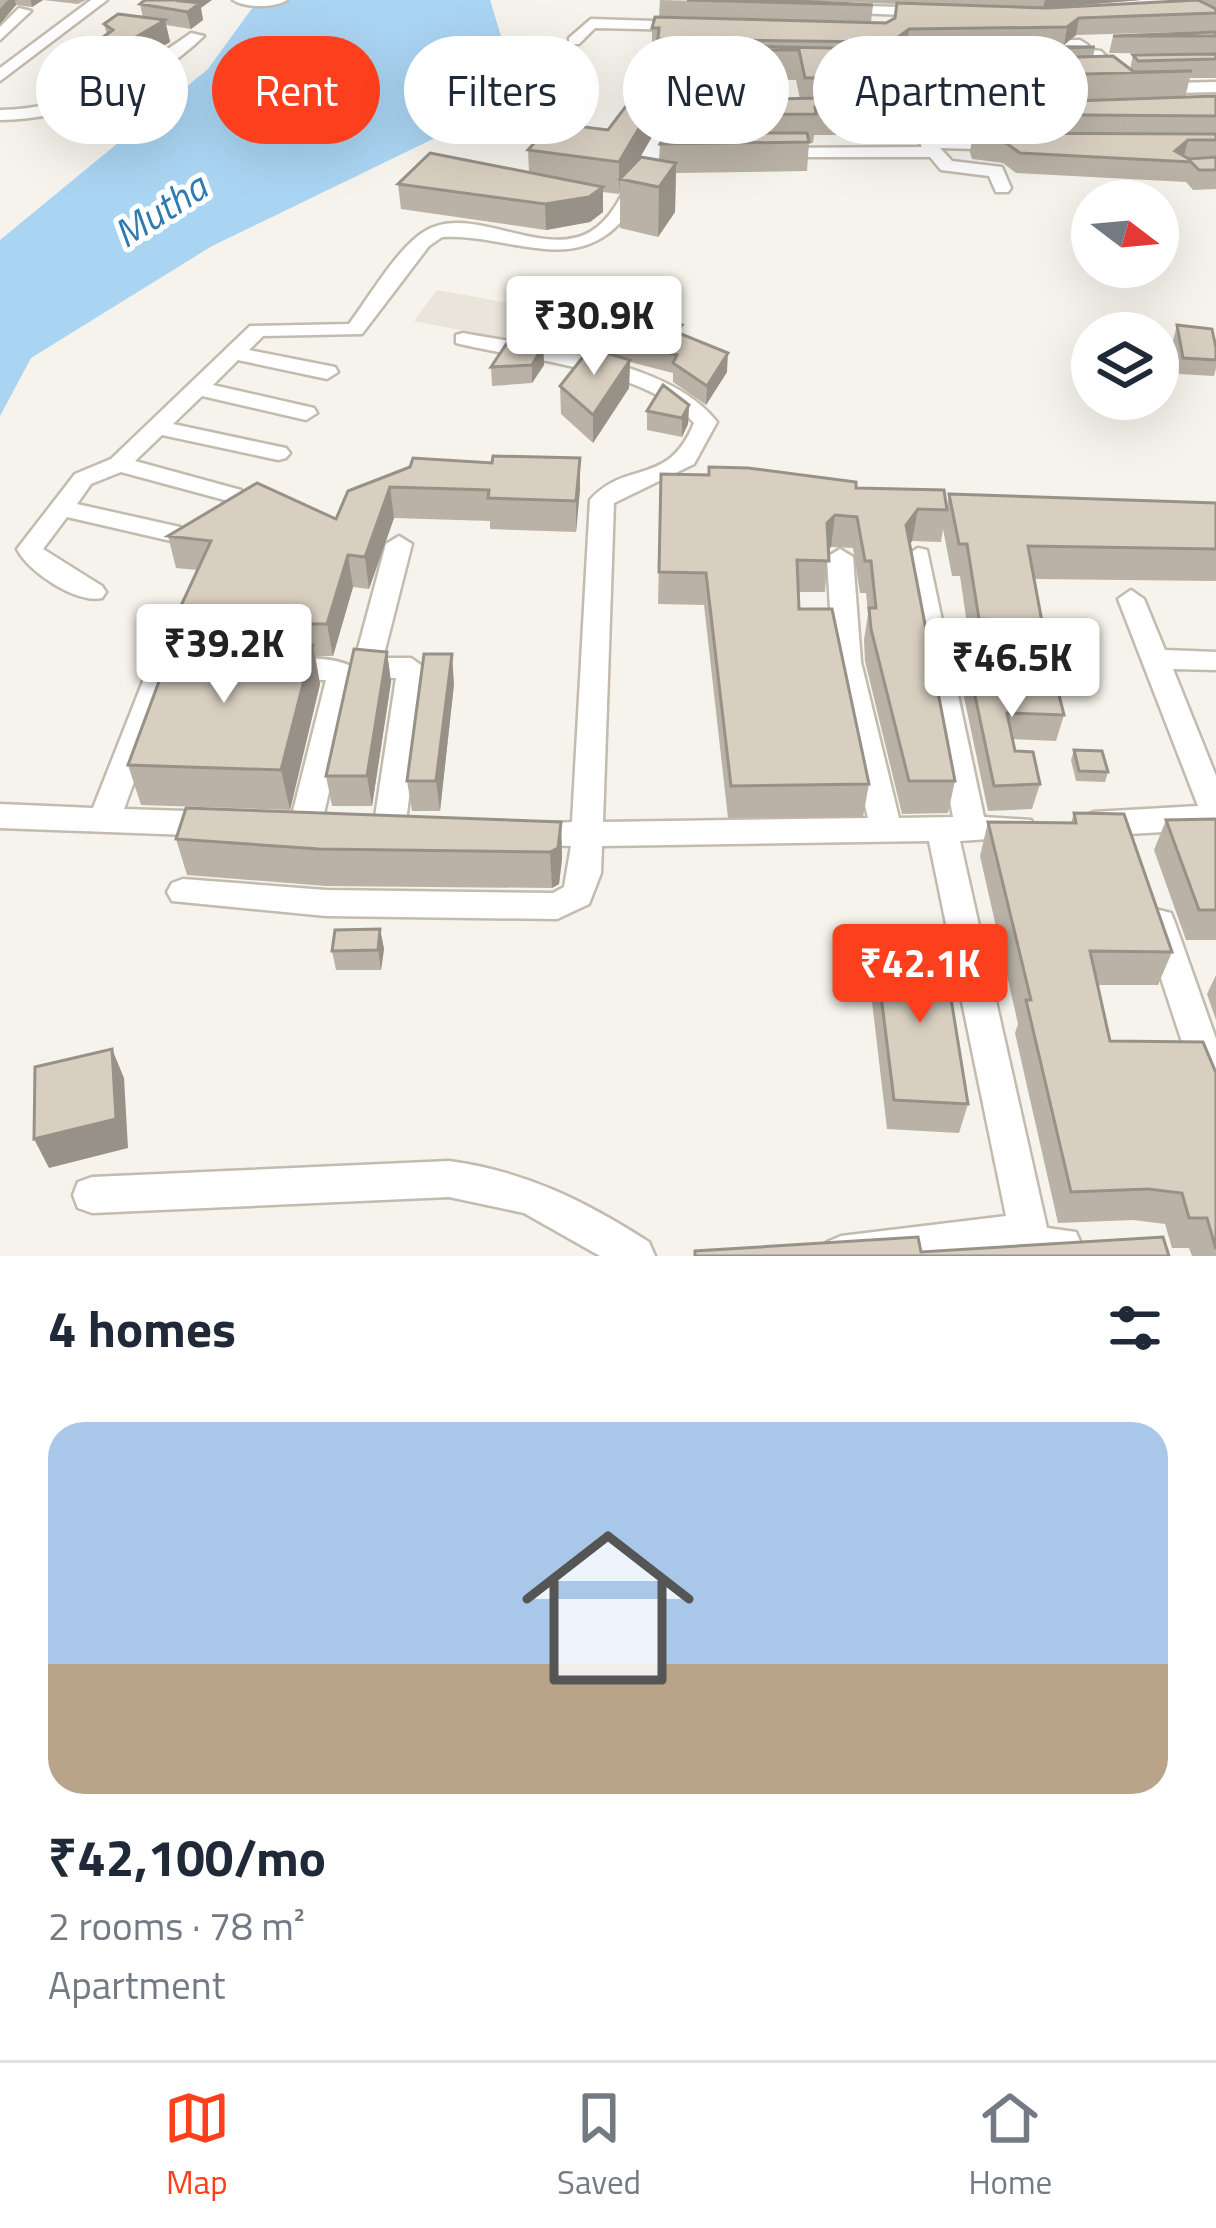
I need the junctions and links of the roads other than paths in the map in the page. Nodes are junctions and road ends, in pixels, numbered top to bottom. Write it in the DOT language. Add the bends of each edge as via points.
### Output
graph roads {
  1 [pos="100,0"];
  2 [pos="240,0"];
  3 [pos="280,0"];
  4 [pos="814,8"];
  5 [pos="882,10"];
  6 [pos="24,11"];
  7 [pos="951,13"];
  8 [pos="696,26"];
  9 [pos="1090,28"];
  10 [pos="159,32"];
  11 [pos="0,34"];
  12 [pos="578,36"];
  13 [pos="1115,44"];
  14 [pos="1118,68"];
  15 [pos="1088,71"];
  16 [pos="0,76"];
  17 [pos="1216,87"];
  18 [pos="1216,107"];
  19 [pos="1130,108"];
  20 [pos="0,115"];
  21 [pos="660,144"];
  22 [pos="930,144"];
  23 [pos="1030,146"];
  24 [pos="932,147"];
  25 [pos="743,153"];
  26 [pos="1002,188"];
  27 [pos="603,202"];
  28 [pos="625,205"];
  29 [pos="463,340"];
  30 [pos="232,353"];
  31 [pos="327,372"];
  32 [pos="196,388"];
  33 [pos="306,413"];
  34 [pos="156,427"];
  35 [pos="278,453"];
  36 [pos="119,464"];
  37 [pos="232,495"];
  38 [pos="60,508"];
  39 [pos="171,533"];
  40 [pos="399,544"];
  41 [pos="918,556"];
  42 [pos="840,557"];
  43 [pos="93,592"];
  44 [pos="1131,599"];
  45 [pos="1155,659"];
  46 [pos="1216,661"];
  47 [pos="0,816"];
  48 [pos="1216,816"];
  49 [pos="104,820"];
  50 [pos="1124,822"];
  51 [pos="238,825"];
  52 [pos="957,830"];
  53 [pos="887,833"];
  54 [pos="484,834"];
  55 [pos="586,836"];
  56 [pos="183,892"];
  57 [pos="1216,1091"];
  58 [pos="92,1195"];
  59 [pos="1028,1232"];
  60 [pos="1092,1245"];
  61 [pos="912,1252"];
  62 [pos="635,1256"];
  63 [pos="841,1256"];
  1 -- 16 [label="street"];
  2 -- 3 [label="street"];
  4 -- 5 [label="street"];
  5 -- 7 [label="street"];
  5 -- 9 [label="street" via="891,28"];
  6 -- 11 [label="street"];
  8 -- 12 [label="street" via="591,22"];
  10 -- 20 [label="street" via="196,36 120,87 53,110"];
  13 -- 14 [label="street" via="926,50 1096,54"];
  14 -- 15 [label="street"];
  14 -- 17 [label="street" via="1128,89"];
  18 -- 19 [label="street"];
  21 -- 28 [label="street"];
  22 -- 24 [label="street"];
  23 -- 24 [label="street"];
  24 -- 25 [label="street"];
  24 -- 26 [label="street" via="947,166 996,171"];
  27 -- 28 [label="street"];
  28 -- 30 [label="street" via="597,237 570,243 436,232 355,330 263,328"];
  29 -- 55 [label="street" via="636,380 695,407 706,422 672,472 602,500"];
  30 -- 31 [label="street"];
  30 -- 32 [label="street"];
  32 -- 33 [label="street"];
  32 -- 34 [label="street"];
  34 -- 35 [label="street"];
  34 -- 36 [label="street"];
  36 -- 37 [label="street"];
  36 -- 38 [label="street" via="90,474"];
  38 -- 39 [label="street"];
  38 -- 43 [label="street" via="30,554"];
  40 -- 49 [label="street" via="367,668 411,668 401,831 294,827 342,671 163,666"];
  41 -- 52 [label="street"];
  42 -- 53 [label="street" via="847,662"];
  44 -- 45 [label="street"];
  45 -- 46 [label="street"];
  45 -- 48 [label="street"];
  47 -- 49 [label="street"];
  48 -- 50 [label="street"];
  49 -- 51 [label="street"];
  50 -- 52 [label="street"];
  50 -- 57 [label="street"];
  52 -- 53 [label="street"];
  52 -- 59 [label="street"];
  53 -- 55 [label="street"];
  54 -- 55 [label="street"];
  55 -- 56 [label="street" via="578,895 557,907"];
  58 -- 62 [label="street" via="448,1179 494,1184 558,1206"];
  59 -- 60 [label="street" via="1032,1248"];
  59 -- 61 [label="street"];
  61 -- 63 [label="street"];
}
